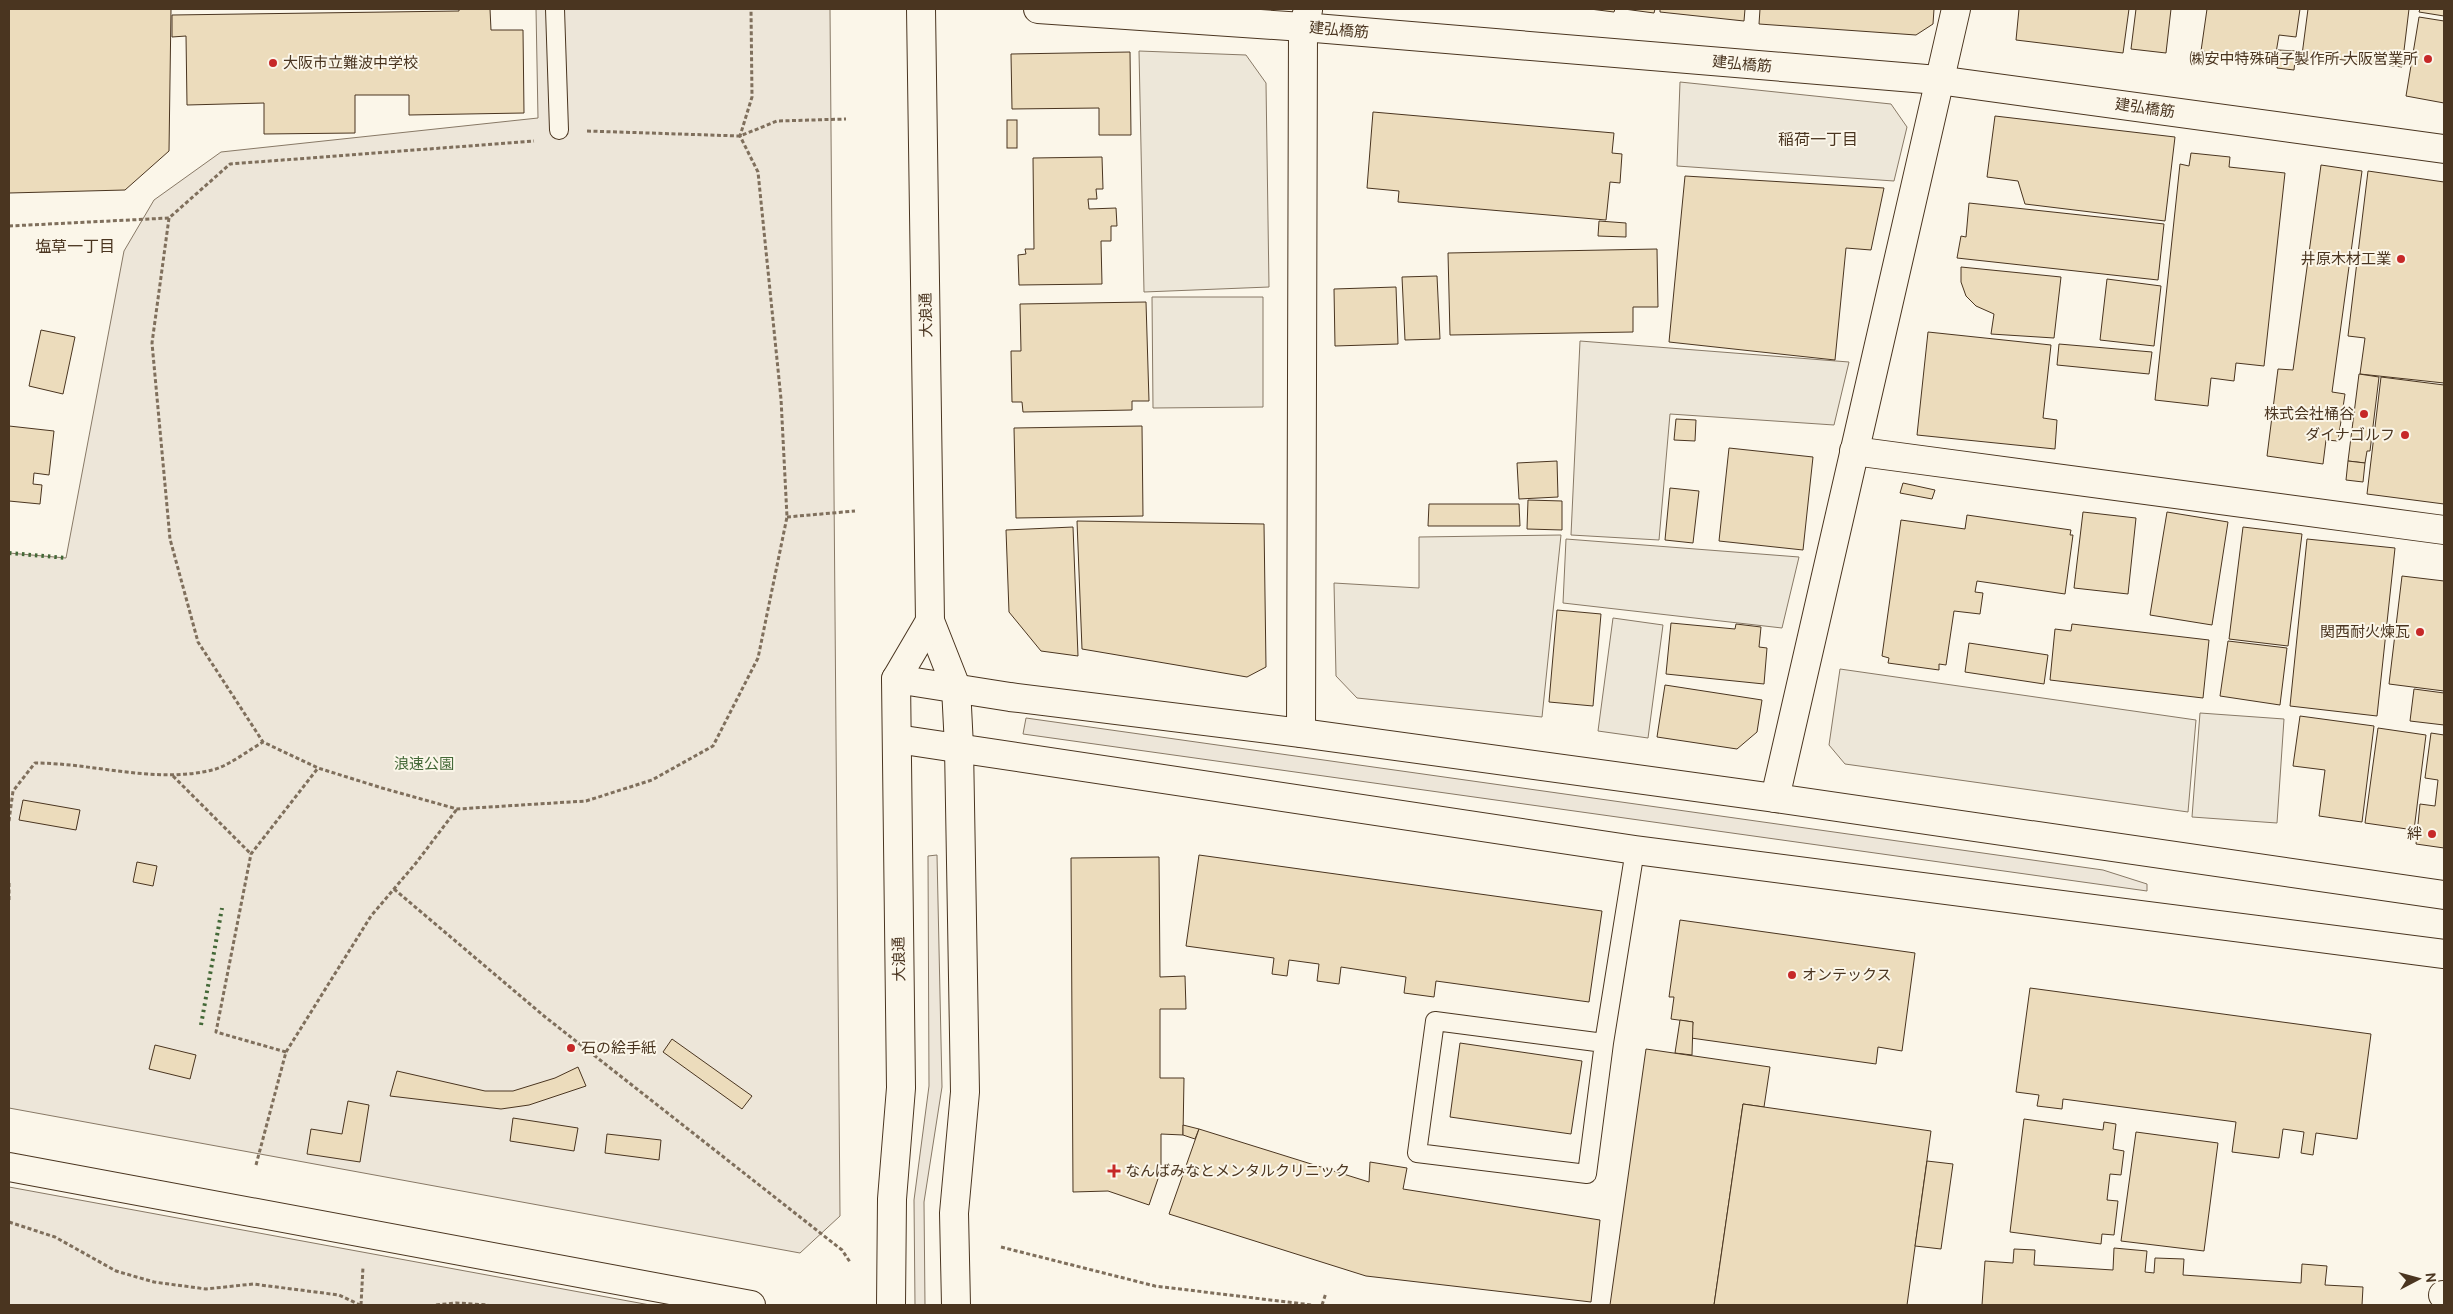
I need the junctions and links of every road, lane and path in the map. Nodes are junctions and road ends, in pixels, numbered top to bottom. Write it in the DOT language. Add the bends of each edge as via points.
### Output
graph roads {
  1 [pos="555,9"];
  2 [pos="751,9"];
  3 [pos="921,9"];
  4 [pos="1038,9"];
  5 [pos="1956,9"];
  6 [pos="1306,18"];
  7 [pos="1938,80"];
  8 [pos="846,119"];
  9 [pos="560,130"];
  10 [pos="740,136"];
  11 [pos="2444,149"];
  12 [pos="169,218"];
  13 [pos="9,226"];
  14 [pos="1854,451"];
  15 [pos="855,511"];
  16 [pos="787,517"];
  17 [pos="2444,530"];
  18 [pos="930,621"];
  19 [pos="896,679"];
  20 [pos="956,687"];
  21 [pos="1301,733"];
  22 [pos="897,739"];
  23 [pos="263,742"];
  24 [pos="959,747"];
  25 [pos="318,768"];
  26 [pos="173,776"];
  27 [pos="1775,798"];
  28 [pos="457,809"];
  29 [pos="9,821"];
  30 [pos="1635,850"];
  31 [pos="251,854"];
  32 [pos="9,882"];
  33 [pos="394,890"];
  34 [pos="2444,895"];
  35 [pos="9,900"];
  36 [pos="2444,954"];
  37 [pos="1604,1043"];
  38 [pos="286,1052"];
  39 [pos="256,1165"];
  40 [pos="9,1167"];
  41 [pos="9,1222"];
  42 [pos="1001,1247"];
  43 [pos="363,1259"];
  44 [pos="850,1262"];
  45 [pos="1326,1293"];
  46 [pos="361,1305"];
  47 [pos="436,1305"];
  48 [pos="488,1305"];
  49 [pos="751,1305"];
  50 [pos="891,1305"];
  51 [pos="956,1305"];
  52 [pos="1312,1305"];
  53 [pos="1322,1305"];
  1 -- 9 [label="lane"];
  2 -- 10 [label="path" via="752,97"];
  3 -- 18 [label="street, 大浪通"];
  4 -- 6 [label="street, 建弘橋筋"];
  5 -- 7 [label="street"];
  6 -- 7 [label="street, 建弘橋筋"];
  6 -- 21 [label="street"];
  7 -- 11 [label="street, 建弘橋筋"];
  7 -- 14 [label="street"];
  8 -- 10 [label="path" via="777,121"];
  9 -- 10 [label="path"];
  9 -- 12 [label="path" via="544,140 230,164"];
  10 -- 16 [label="path" via="758,172 782,399"];
  12 -- 13 [label="path"];
  12 -- 23 [label="path" via="152,343 170,540 198,642"];
  14 -- 17 [label="street"];
  14 -- 27 [label="street"];
  15 -- 16 [label="path"];
  16 -- 28 [label="path" via="758,658 713,746 652,780 586,802"];
  18 -- 19 [label="street"];
  18 -- 20 [label="street, 大浪通"];
  19 -- 20 [label="street"];
  19 -- 22 [label="street, 大浪通"];
  20 -- 21 [label="street"];
  20 -- 24 [label="street, 大浪通"];
  21 -- 27 [label="street"];
  22 -- 24 [label="street"];
  22 -- 50 [label="street, 大浪通" via="901,1088 892,1199"];
  23 -- 25 [label="path"];
  23 -- 26 [label="path" via="214,770"];
  24 -- 30 [label="street"];
  24 -- 51 [label="street, 大浪通" via="965,1092 954,1213"];
  25 -- 28 [label="path"];
  25 -- 31 [label="path"];
  26 -- 29 [label="path" via="68,763 35,763 13,791"];
  26 -- 31 [label="path"];
  27 -- 34 [label="street"];
  28 -- 33 [label="path"];
  30 -- 36 [label="street"];
  30 -- 37 [label="lane"];
  31 -- 38 [label="path" via="216,1032"];
  32 -- 35 [label="path"];
  33 -- 38 [label="path" via="372,916"];
  33 -- 44 [label="path" via="544,1016 842,1250"];
  37 -- 37 [label="lane" via="1587,1174 1417,1154 1435,1021"];
  38 -- 39 [label="path"];
  40 -- 49 [label="street"];
  41 -- 46 [label="path" via="55,1237 116,1271 154,1282 206,1289 253,1284 339,1295"];
  42 -- 52 [label="path" via="1155,1286"];
  43 -- 46 [label="path"];
  45 -- 53 [label="path"];
  47 -- 48 [label="path"];
}
